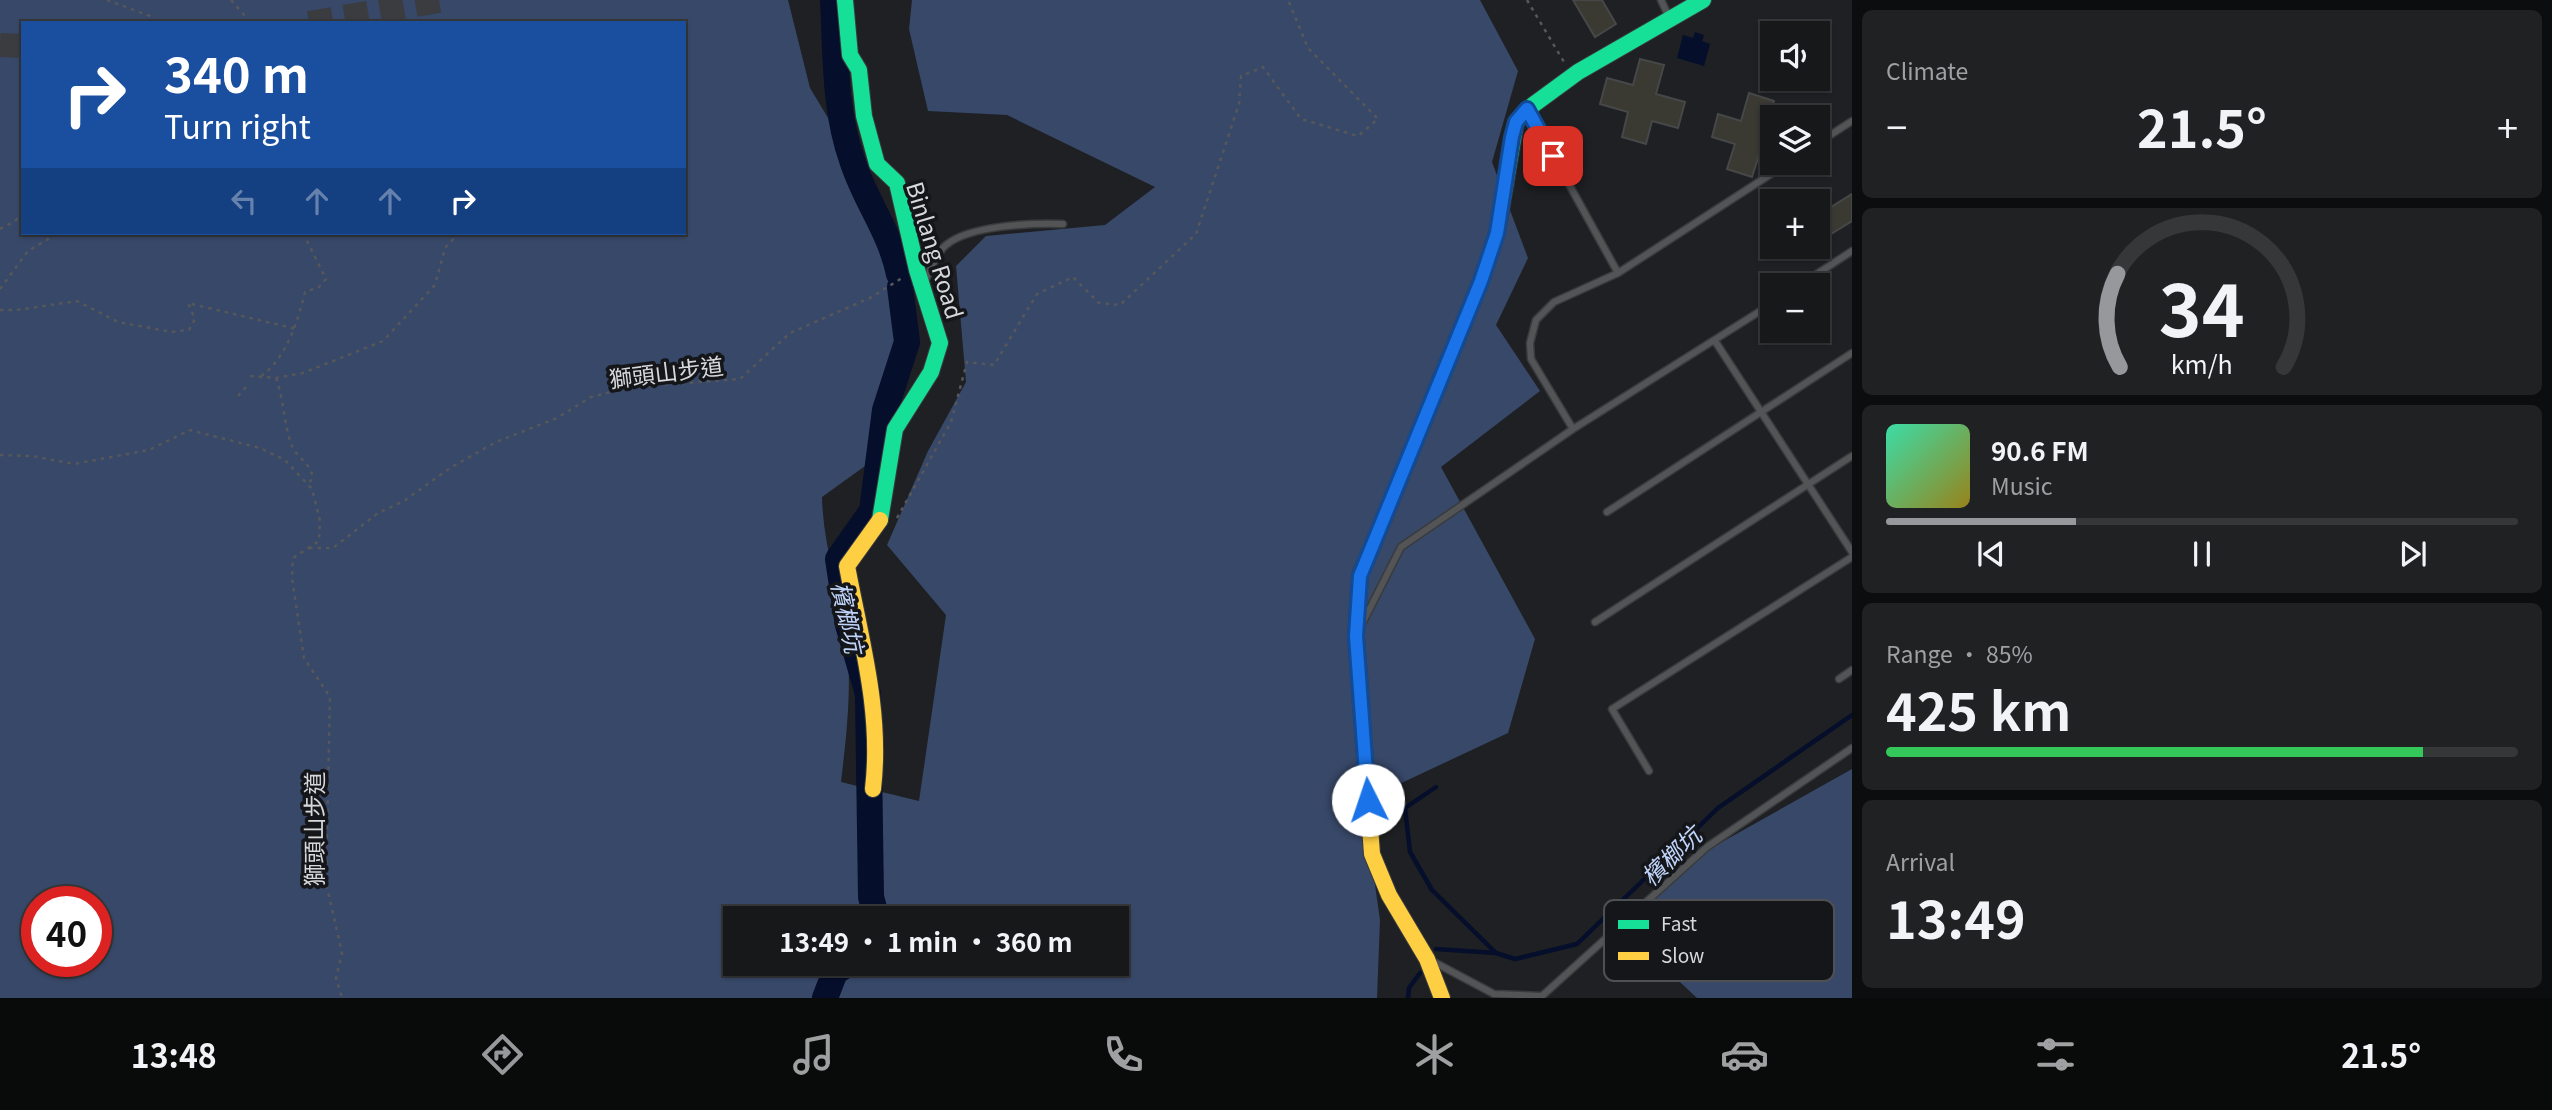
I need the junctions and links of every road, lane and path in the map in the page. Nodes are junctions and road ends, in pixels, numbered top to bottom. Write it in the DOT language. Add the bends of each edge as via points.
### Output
graph roads {
  1 [pos="107,0"];
  2 [pos="231,0"];
  3 [pos="845,0"];
  4 [pos="1288,0"];
  5 [pos="1527,0"];
  6 [pos="1661,0"];
  7 [pos="1703,0"];
  8 [pos="154,21"];
  9 [pos="249,21"];
  10 [pos="1670,21"];
  11 [pos="1572,78"];
  12 [pos="1527,109"];
  13 [pos="1852,121"];
  14 [pos="1830,135"];
  15 [pos="1769,175"];
  16 [pos="21,214"];
  17 [pos="1063,224"];
  18 [pos="0,229"];
  19 [pos="48,235"];
  20 [pos="54,235"];
  21 [pos="304,235"];
  22 [pos="457,235"];
  23 [pos="50,238"];
  24 [pos="1852,251"];
  25 [pos="911,273"];
  26 [pos="1618,273"];
  27 [pos="1818,273"];
  28 [pos="923,285"];
  29 [pos="0,289"];
  30 [pos="0,310"];
  31 [pos="1760,312"];
  32 [pos="296,329"];
  33 [pos="1715,341"];
  34 [pos="1852,353"];
  35 [pos="250,376"];
  36 [pos="261,376"];
  37 [pos="276,378"];
  38 [pos="248,385"];
  39 [pos="238,396"];
  40 [pos="1763,411"];
  41 [pos="1573,429"];
  42 [pos="0,455"];
  43 [pos="1852,456"];
  44 [pos="308,484"];
  45 [pos="1808,484"];
  46 [pos="1607,512"];
  47 [pos="893,523"];
  48 [pos="309,548"];
  49 [pos="1852,554"];
  50 [pos="1595,622"];
  51 [pos="1356,636"];
  52 [pos="1852,670"];
  53 [pos="1839,679"];
  54 [pos="1852,748"];
  55 [pos="1649,771"];
  56 [pos="873,789"];
  57 [pos="1648,900"];
  58 [pos="1604,940"];
  59 [pos="1427,959"];
  60 [pos="342,998"];
  61 [pos="1443,998"];
  1 -- 8 [label="path"];
  2 -- 9 [label="path"];
  3 -- 28 [label="street, Binlang Road" via="850,55 859,70 864,116 877,164 897,183"];
  4 -- 47 [label="path" via="1308,48 1378,119 1358,136 1301,118 1263,67 1241,76 1239,104 1195,234 1119,305 1099,303 1073,277 1037,294 994,365 967,362 951,422"];
  5 -- 11 [label="path"];
  6 -- 10 [label="lane"];
  7 -- 10 [label="street"];
  10 -- 11 [label="street"];
  11 -- 12 [label="street"];
  12 -- 26 [label="lane"];
  12 -- 51 [label="street" via="1514,130 1497,233 1481,281 1360,576"];
  13 -- 14 [label="lane"];
  15 -- 26 [label="lane"];
  16 -- 18 [label="path"];
  17 -- 28 [label="lane" via="961,236 944,247"];
  19 -- 23 [label="path"];
  20 -- 23 [label="path"];
  21 -- 32 [label="path" via="326,279 306,292"];
  22 -- 37 [label="path" via="445,248 435,285 383,341 341,360"];
  23 -- 29 [label="path" via="28,251"];
  24 -- 27 [label="lane"];
  25 -- 48 [label="path, 獅頭山步道" via="870,298 790,332 740,379 630,387 591,397 450,468 333,548"];
  26 -- 41 [label="lane" via="1554,303 1536,320 1531,359"];
  28 -- 56 [label="street, Binlang Road" via="940,343 931,372 895,429 880,522 847,566 877,716 879,755"];
  30 -- 32 [label="path" via="77,300 118,322 176,332 189,330 195,319 188,303"];
  31 -- 33 [label="lane"];
  32 -- 36 [label="path" via="273,368"];
  33 -- 40 [label="lane"];
  33 -- 41 [label="lane"];
  34 -- 40 [label="lane"];
  35 -- 36 [label="path"];
  36 -- 37 [label="path"];
  37 -- 44 [label="path" via="293,447 311,466 313,478"];
  38 -- 39 [label="path"];
  40 -- 45 [label="lane"];
  40 -- 46 [label="lane"];
  41 -- 51 [label="lane" via="1401,547"];
  42 -- 44 [label="path" via="74,464 149,450 190,430 260,448 285,460"];
  43 -- 45 [label="lane"];
  44 -- 48 [label="path, 獅頭山步道" via="320,521 319,541"];
  45 -- 49 [label="lane"];
  45 -- 50 [label="lane"];
  48 -- 60 [label="path, 獅頭山步道" via="293,558 292,578 304,658 330,697 326,883 342,953 336,978"];
  49 -- 55 [label="lane" via="1612,709"];
  51 -- 59 [label="street" via="1372,854 1389,895"];
  52 -- 53 [label="lane"];
  54 -- 57 [label="lane" via="1707,847"];
  58 -- 59 [label="lane" via="1542,996 1494,994"];
  59 -- 61 [label="street"];
}
